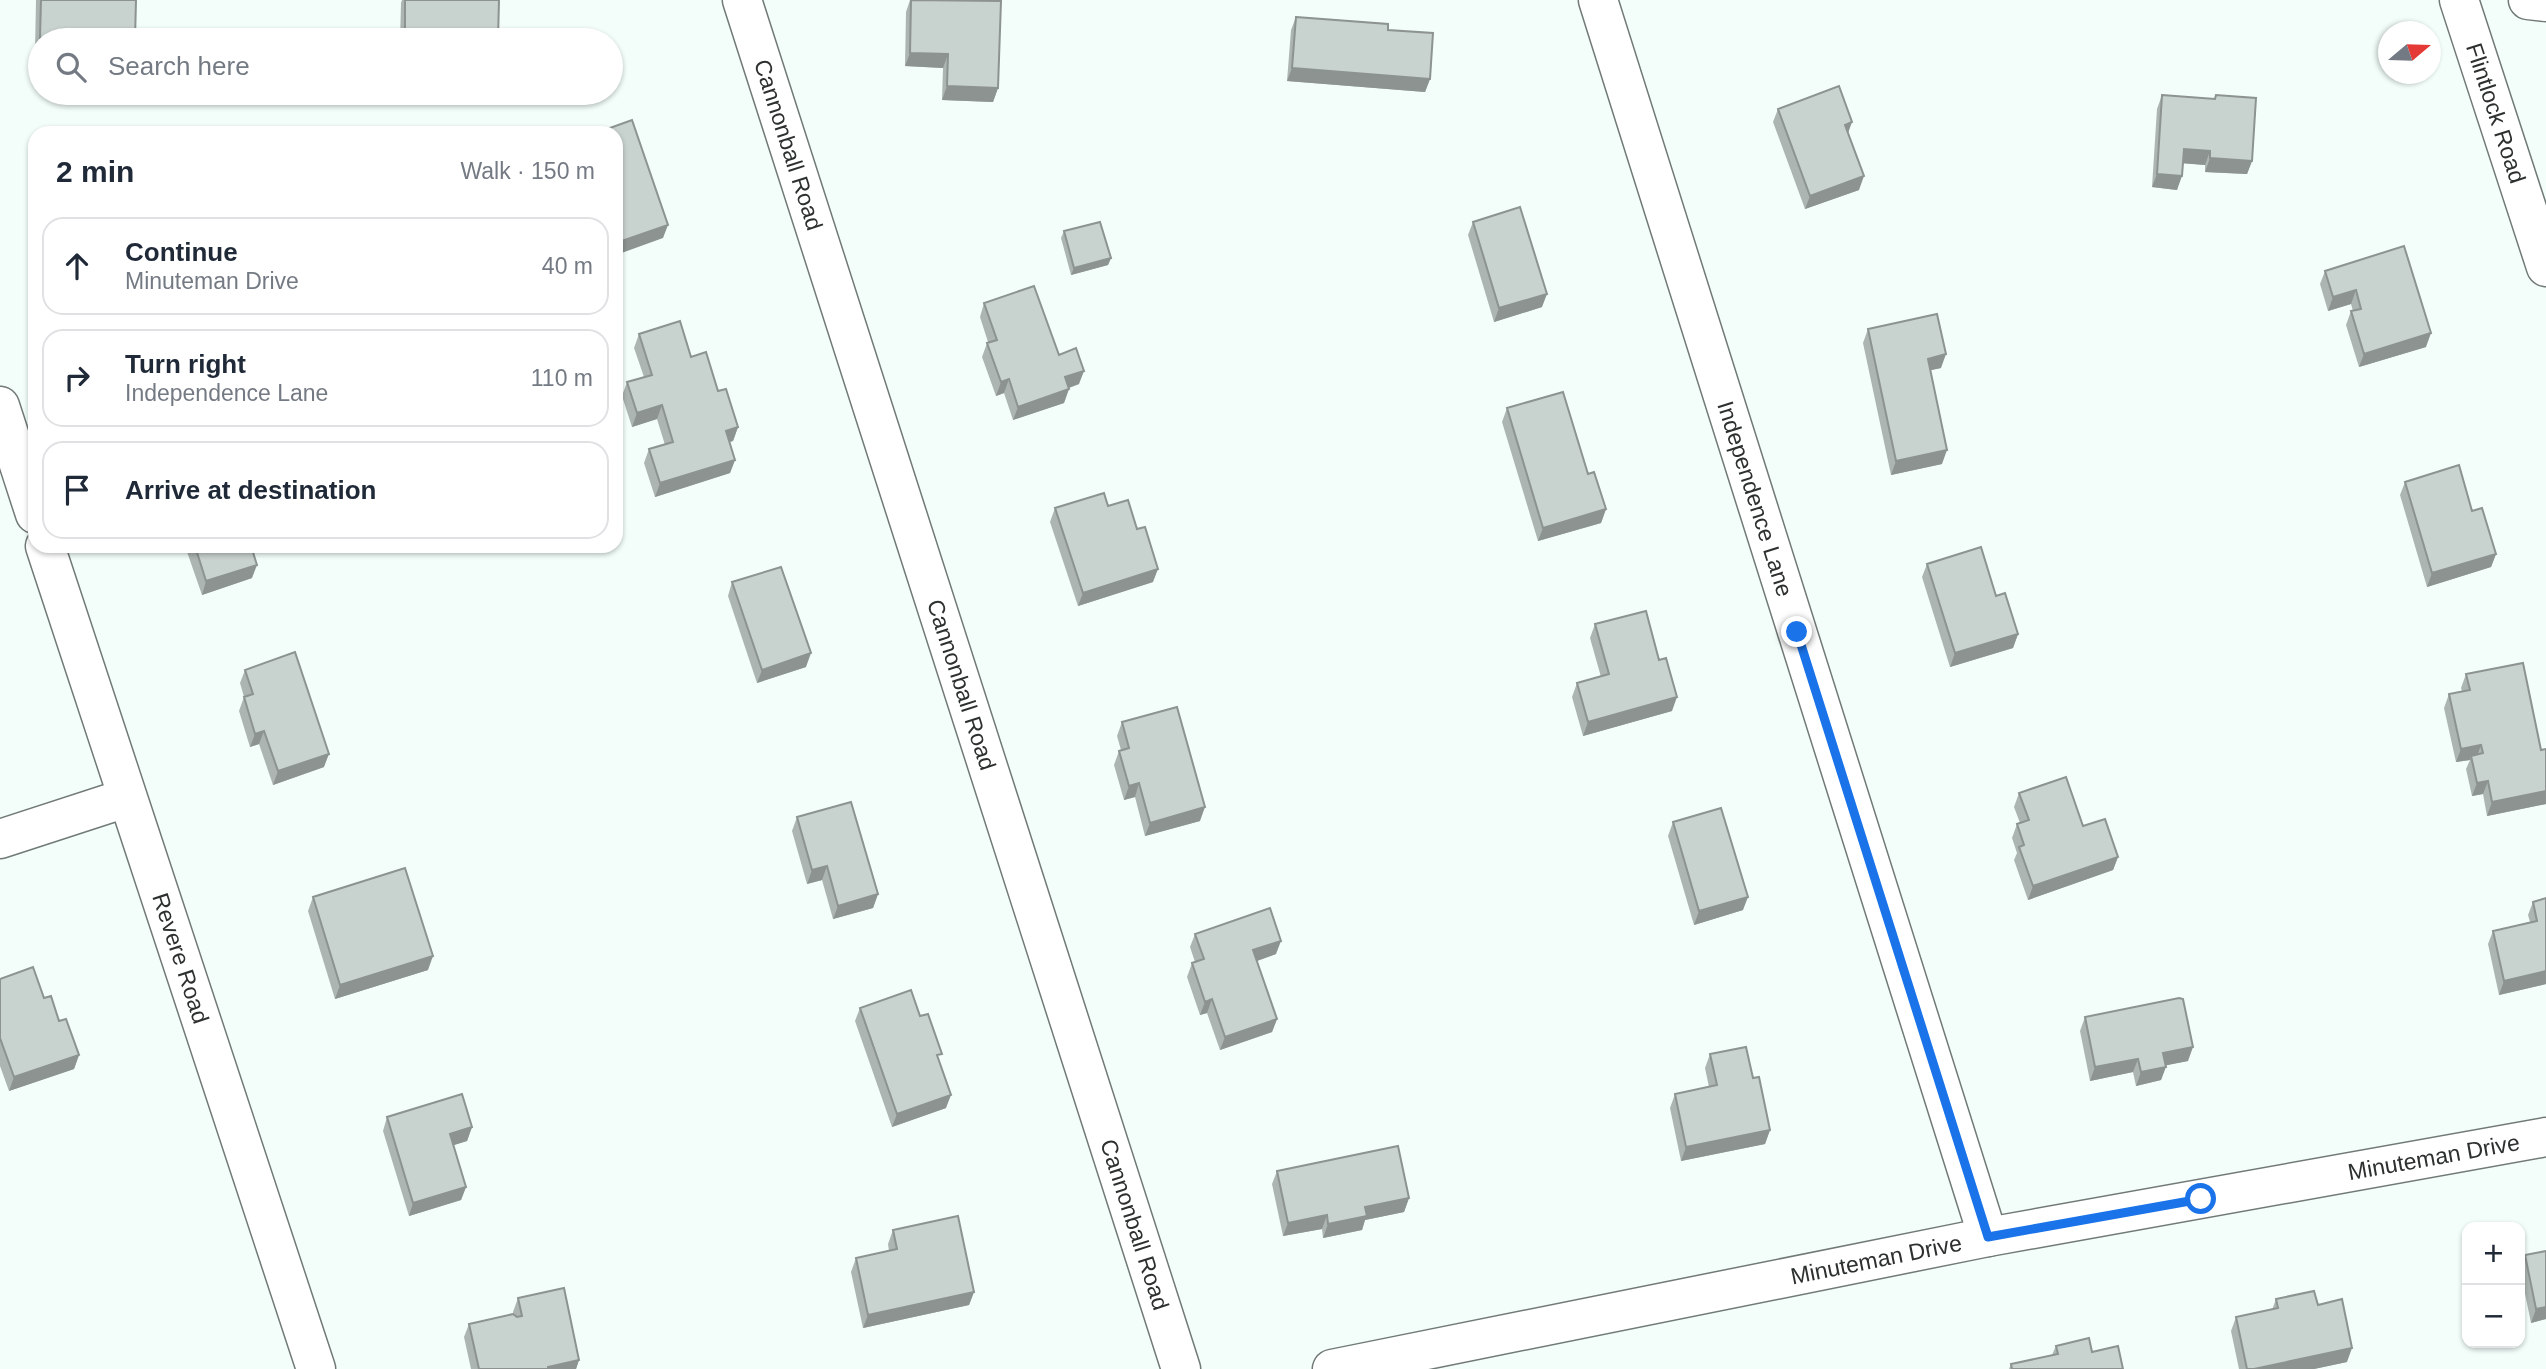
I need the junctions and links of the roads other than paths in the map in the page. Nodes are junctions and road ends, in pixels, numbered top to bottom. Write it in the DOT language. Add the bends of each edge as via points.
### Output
graph roads {
  1 [pos="742,0"];
  2 [pos="1598,0"];
  3 [pos="2459,0"];
  4 [pos="2528,0"];
  5 [pos="2546,2"];
  6 [pos="2546,267"];
  7 [pos="0,406"];
  8 [pos="28,492"];
  9 [pos="47,553"];
  10 [pos="126,798"];
  11 [pos="0,839"];
  12 [pos="2546,1137"];
  13 [pos="1988,1237"];
  14 [pos="316,1369"];
  15 [pos="1181,1369"];
  16 [pos="1332,1369"];
  1 -- 15 [label="street, Cannonball Road"];
  2 -- 13 [label="street, Independence Lane"];
  3 -- 6 [label="street, Flintlock Road"];
  4 -- 5 [label="street"];
  7 -- 8 [label="street"];
  9 -- 10 [label="street, Revere Road"];
  10 -- 11 [label="street"];
  10 -- 14 [label="street, Revere Road"];
  12 -- 13 [label="street, Minuteman Drive"];
  13 -- 16 [label="street, Minuteman Drive"];
}
